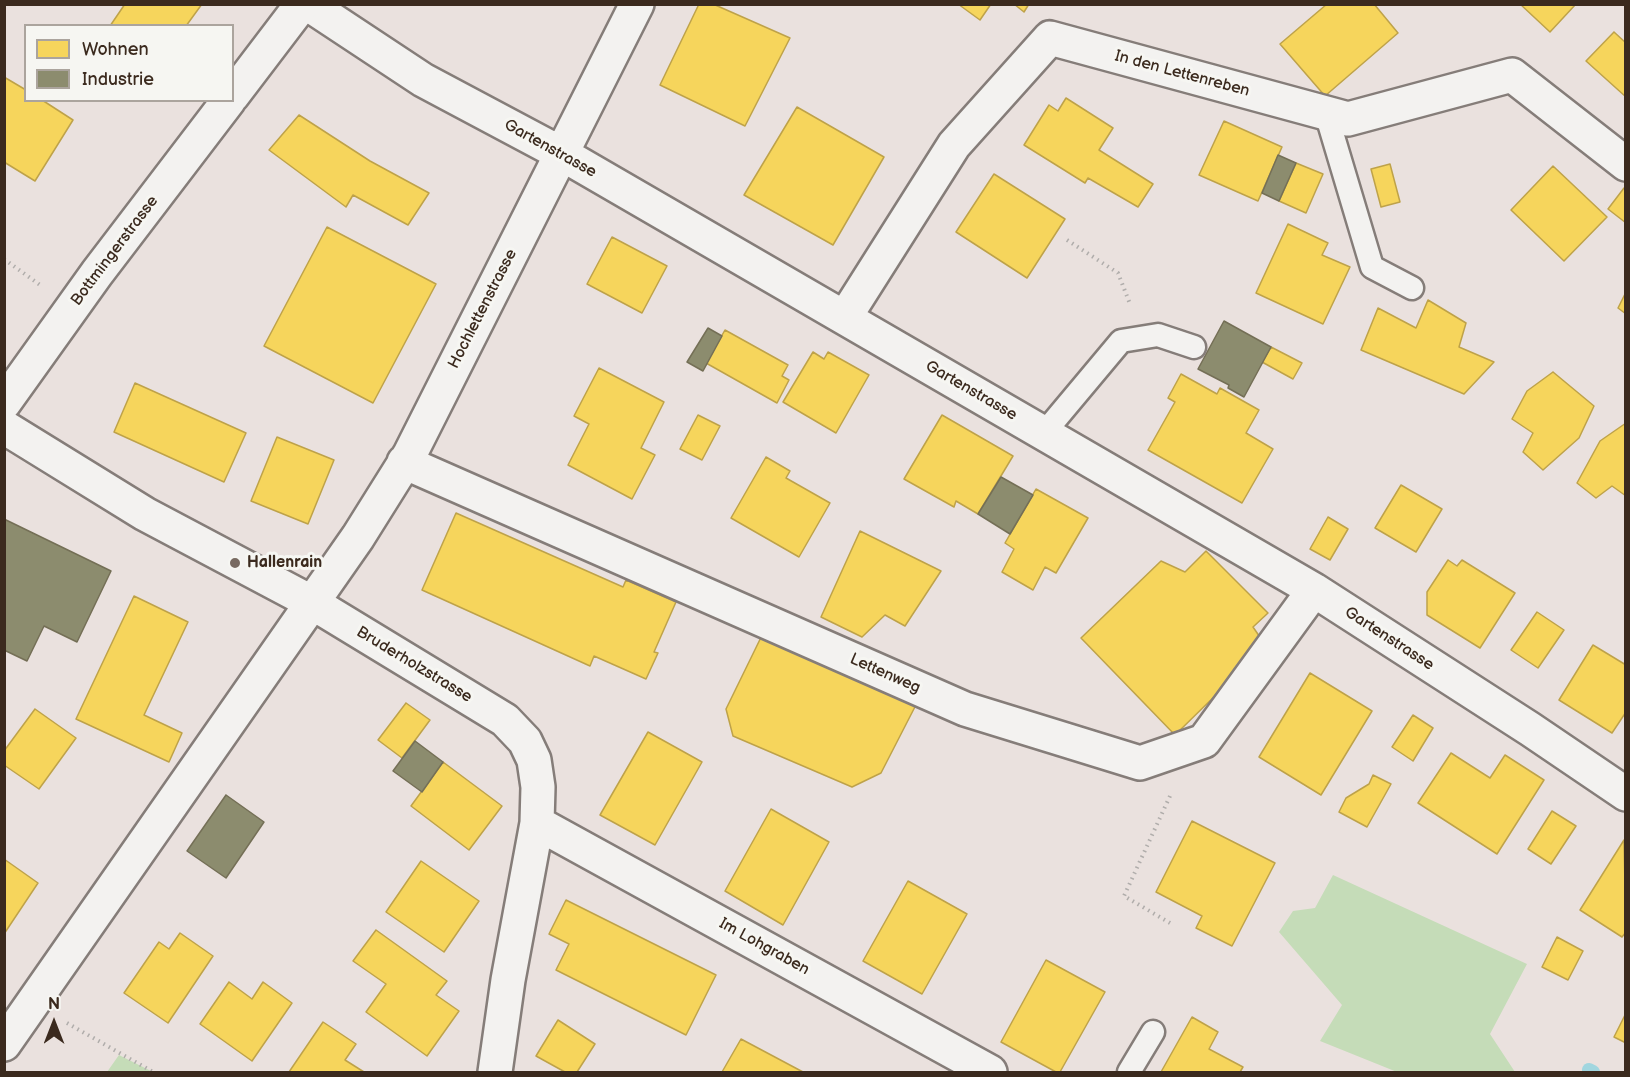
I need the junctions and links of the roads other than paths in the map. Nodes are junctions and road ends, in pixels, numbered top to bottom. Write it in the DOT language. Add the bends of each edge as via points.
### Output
graph roads {
  1 [pos="302,4"];
  2 [pos="308,4"];
  3 [pos="637,4"];
  4 [pos="234,93"];
  5 [pos="227,102"];
  6 [pos="1326,112"];
  7 [pos="562,154"];
  8 [pos="1626,164"];
  9 [pos="1412,288"];
  10 [pos="845,317"];
  11 [pos="1194,347"];
  12 [pos="4,403"];
  13 [pos="4,427"];
  14 [pos="1044,433"];
  15 [pos="404,462"];
  16 [pos="1314,590"];
  17 [pos="311,602"];
  18 [pos="1626,794"];
  19 [pos="537,823"];
  20 [pos="1153,1032"];
  21 [pos="4,1044"];
  22 [pos="495,1072"];
  23 [pos="990,1072"];
  24 [pos="1129,1072"];
  1 -- 4 [label="street"];
  2 -- 7 [label="street, Gartenstrasse" via="423,80"];
  3 -- 7 [label="street, Hochlettenstrasse"];
  5 -- 12 [label="street, Bottmingerstrasse"];
  6 -- 8 [label="street, In den Lettenreben" via="1348,118 1512,75"];
  6 -- 9 [label="lane" via="1372,267"];
  6 -- 10 [label="street, In den Lettenreben" via="1050,38 954,146"];
  7 -- 10 [label="street, Gartenstrasse"];
  7 -- 15 [label="street, Hochlettenstrasse"];
  10 -- 14 [label="street, Gartenstrasse"];
  11 -- 14 [label="lane" via="1158,335 1121,341"];
  13 -- 17 [label="street, Bruderholzstrasse" via="145,514"];
  14 -- 16 [label="street, Gartenstrasse"];
  15 -- 16 [label="street, Lettenweg" via="965,709 1140,763 1204,741"];
  15 -- 17 [label="street, Hochlettenstrasse" via="358,537"];
  16 -- 18 [label="street, Gartenstrasse"];
  17 -- 19 [label="street, Bruderholzstrasse" via="505,720 525,741 534,760"];
  17 -- 21 [label="street"];
  19 -- 22 [label="street, Bruderholzstrasse"];
  19 -- 23 [label="street, Im Lohgraben"];
  20 -- 24 [label="lane"];
}
